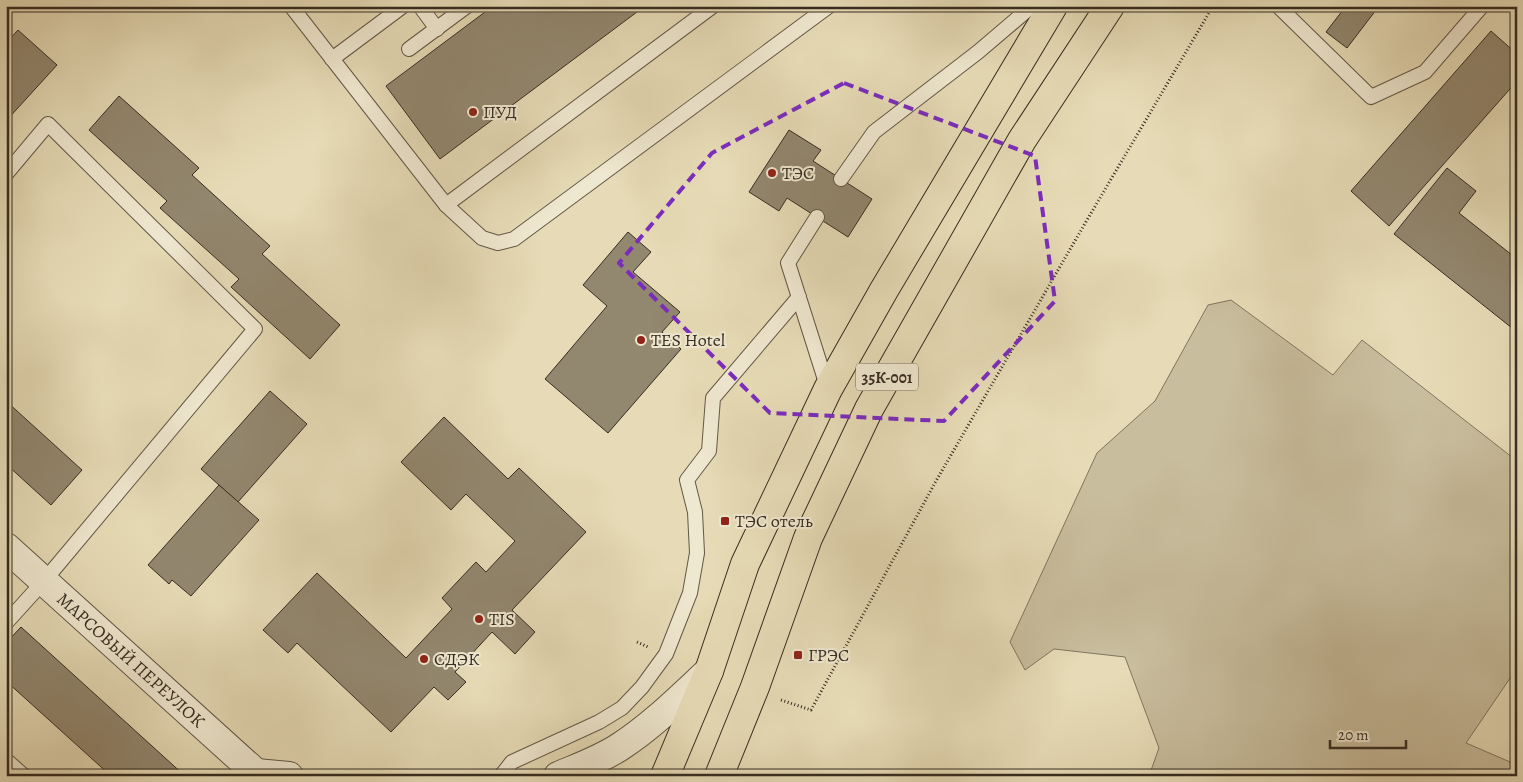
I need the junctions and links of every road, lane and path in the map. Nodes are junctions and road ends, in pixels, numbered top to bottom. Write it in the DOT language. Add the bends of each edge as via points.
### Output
graph roads {
  1 [pos="290,6"];
  2 [pos="403,6"];
  3 [pos="420,6"];
  4 [pos="467,6"];
  5 [pos="713,6"];
  6 [pos="829,6"];
  7 [pos="1032,6"];
  8 [pos="1053,6"];
  9 [pos="1110,6"];
  10 [pos="1213,6"];
  11 [pos="1278,6"];
  12 [pos="1482,6"];
  13 [pos="437,29"];
  14 [pos="409,49"];
  15 [pos="332,59"];
  16 [pos="6,174"];
  17 [pos="841,179"];
  18 [pos="446,205"];
  19 [pos="817,217"];
  20 [pos="799,297"];
  21 [pos="828,389"];
  22 [pos="6,547"];
  23 [pos="44,581"];
  24 [pos="6,623"];
  25 [pos="709,671"];
  26 [pos="781,700"];
  27 [pos="6,760"];
  28 [pos="254,775"];
  29 [pos="24,776"];
  30 [pos="289,776"];
  31 [pos="501,776"];
  32 [pos="558,776"];
  33 [pos="665,776"];
  34 [pos="720,776"];
  1 -- 15 [label="lane"];
  2 -- 15 [label="lane"];
  3 -- 13 [label="lane"];
  4 -- 13 [label="lane"];
  5 -- 18 [label="lane"];
  6 -- 18 [label="lane" via="514,239 498,243 482,238"];
  7 -- 17 [label="lane" via="874,132"];
  8 -- 21 [label="main road, 35К-001"];
  9 -- 34 [label="main road, 35К-001" via="1022,140 869,409 808,538"];
  10 -- 26 [label="path" via="936,481 811,710"];
  11 -- 12 [label="lane" via="1371,97 1425,72"];
  13 -- 14 [label="lane"];
  15 -- 18 [label="lane"];
  16 -- 23 [label="lane" via="48,124 255,328"];
  19 -- 20 [label="lane" via="788,263"];
  20 -- 21 [label="lane"];
  20 -- 31 [label="lane" via="713,398 709,451 687,480 695,512 697,553 690,593 666,654 622,708 512,762"];
  21 -- 25 [label="main road, 35К-001" via="745,564"];
  22 -- 23 [label="street, МАРСОВЫЙ ПЕРЕУЛОК"];
  23 -- 24 [label="lane"];
  23 -- 28 [label="street, МАРСОВЫЙ ПЕРЕУЛОК"];
  25 -- 32 [label="street" via="620,747"];
  25 -- 33 [label="main road, 35К-001"];
  27 -- 29 [label="lane"];
  28 -- 30 [label="street"];
}
